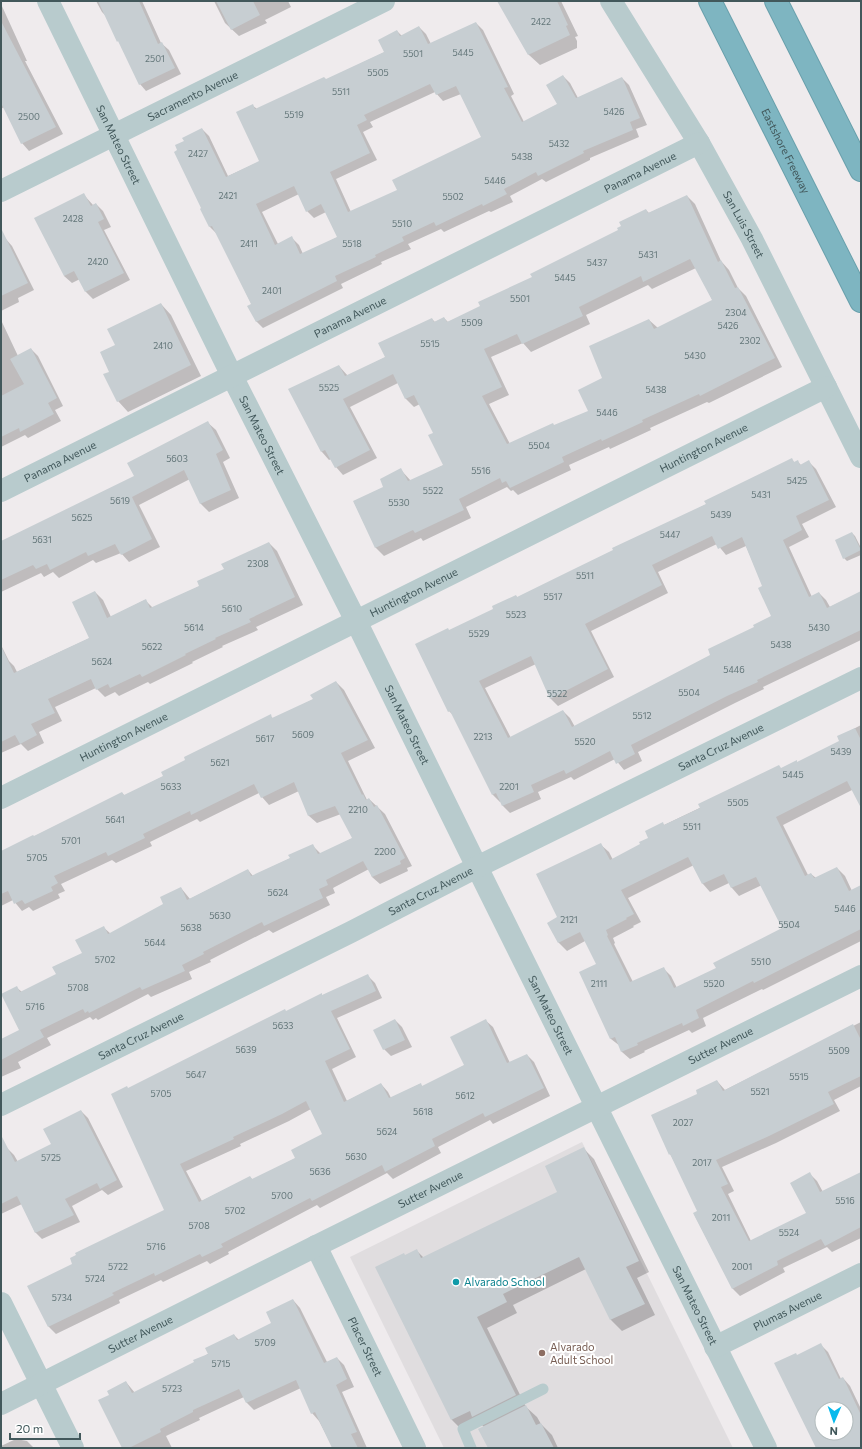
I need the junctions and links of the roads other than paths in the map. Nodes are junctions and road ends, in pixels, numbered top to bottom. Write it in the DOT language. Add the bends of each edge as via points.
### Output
graph roads {
  1 [pos="48,1"];
  2 [pos="384,1"];
  3 [pos="611,1"];
  4 [pos="710,1"];
  5 [pos="776,1"];
  6 [pos="114,136"];
  7 [pos="699,144"];
  8 [pos="861,170"];
  9 [pos="1,191"];
  10 [pos="861,301"];
  11 [pos="232,376"];
  12 [pos="826,387"];
  13 [pos="861,457"];
  14 [pos="1,491"];
  15 [pos="356,621"];
  16 [pos="861,678"];
  17 [pos="1,798"];
  18 [pos="477,867"];
  19 [pos="861,976"];
  20 [pos="1,1105"];
  21 [pos="597,1107"];
  22 [pos="316,1246"];
  23 [pos="861,1274"];
  24 [pos="1,1303"];
  25 [pos="715,1348"];
  26 [pos="41,1384"];
  27 [pos="543,1389"];
  28 [pos="1,1404"];
  29 [pos="73,1448"];
  30 [pos="415,1448"];
  31 [pos="471,1448"];
  32 [pos="766,1448"];
  1 -- 6 [label="street, San Mateo Street"];
  2 -- 6 [label="street, Sacramento Avenue"];
  3 -- 7 [label="street, San Luis Street"];
  4 -- 10 [label="highway, Eastshore Freeway"];
  5 -- 8 [label="highway"];
  6 -- 9 [label="street, Sacramento Avenue"];
  6 -- 11 [label="street, San Mateo Street"];
  7 -- 11 [label="street, Panama Avenue"];
  7 -- 12 [label="street, San Luis Street" via="752,239"];
  11 -- 14 [label="street, Panama Avenue"];
  11 -- 15 [label="street, San Mateo Street"];
  12 -- 13 [label="street, San Luis Street"];
  12 -- 15 [label="street, Huntington Avenue"];
  15 -- 17 [label="street, Huntington Avenue"];
  15 -- 18 [label="street, San Mateo Street"];
  16 -- 18 [label="street, Santa Cruz Avenue"];
  18 -- 20 [label="street, Santa Cruz Avenue"];
  18 -- 21 [label="street, San Mateo Street"];
  19 -- 21 [label="street, Sutter Avenue"];
  21 -- 22 [label="street, Sutter Avenue"];
  21 -- 25 [label="street, San Mateo Street"];
  22 -- 26 [label="street, Sutter Avenue"];
  22 -- 30 [label="street, Placer Street"];
  23 -- 25 [label="street, Plumas Avenue"];
  24 -- 26 [label="street"];
  25 -- 32 [label="street, San Mateo Street"];
  26 -- 28 [label="street, Sutter Avenue"];
  26 -- 29 [label="street"];
  27 -- 31 [label="lane" via="463,1429"];
}
